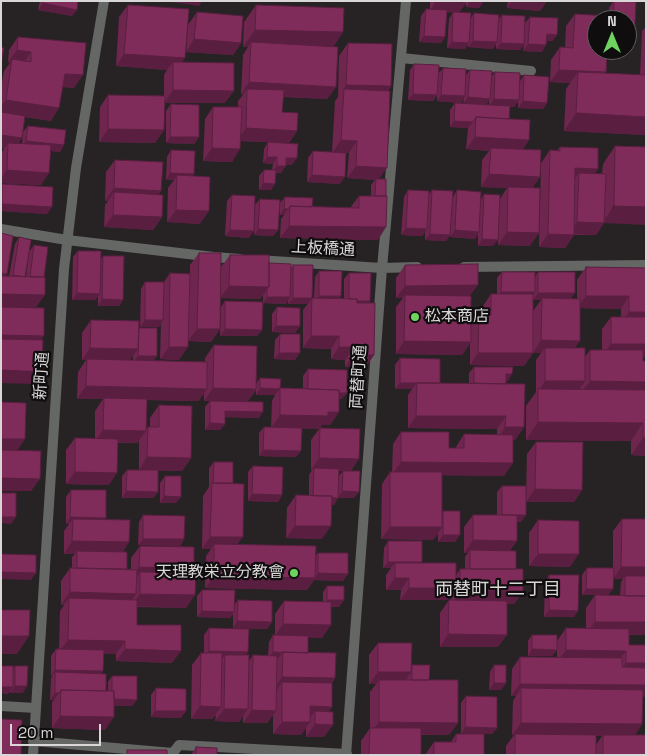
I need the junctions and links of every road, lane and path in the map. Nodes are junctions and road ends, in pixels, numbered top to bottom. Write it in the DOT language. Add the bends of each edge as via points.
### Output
graph roads {
  1 [pos="104,1"];
  2 [pos="406,1"];
  3 [pos="401,58"];
  4 [pos="531,71"];
  5 [pos="1,229"];
  6 [pos="68,240"];
  7 [pos="646,265"];
  8 [pos="431,267"];
  9 [pos="450,267"];
  10 [pos="382,268"];
  11 [pos="1,706"];
  12 [pos="36,708"];
  13 [pos="33,741"];
  14 [pos="347,754"];
  15 [pos="33,755"];
  1 -- 6 [label="street, 新町通" via="76,168"];
  2 -- 3 [label="street, 両替町通"];
  3 -- 4 [label="street"];
  3 -- 10 [label="street, 両替町通"];
  5 -- 6 [label="street, 上板橋通"];
  6 -- 10 [label="street, 上板橋通" via="214,257"];
  6 -- 12 [label="street, 新町通"];
  7 -- 9 [label="street"];
  8 -- 10 [label="street, 上板橋通"];
  10 -- 14 [label="street, 両替町通"];
  11 -- 12 [label="street"];
  12 -- 13 [label="street, 新町通"];
  13 -- 14 [label="street" via="173,753 179,745"];
  13 -- 15 [label="street, 新町通"];
}
